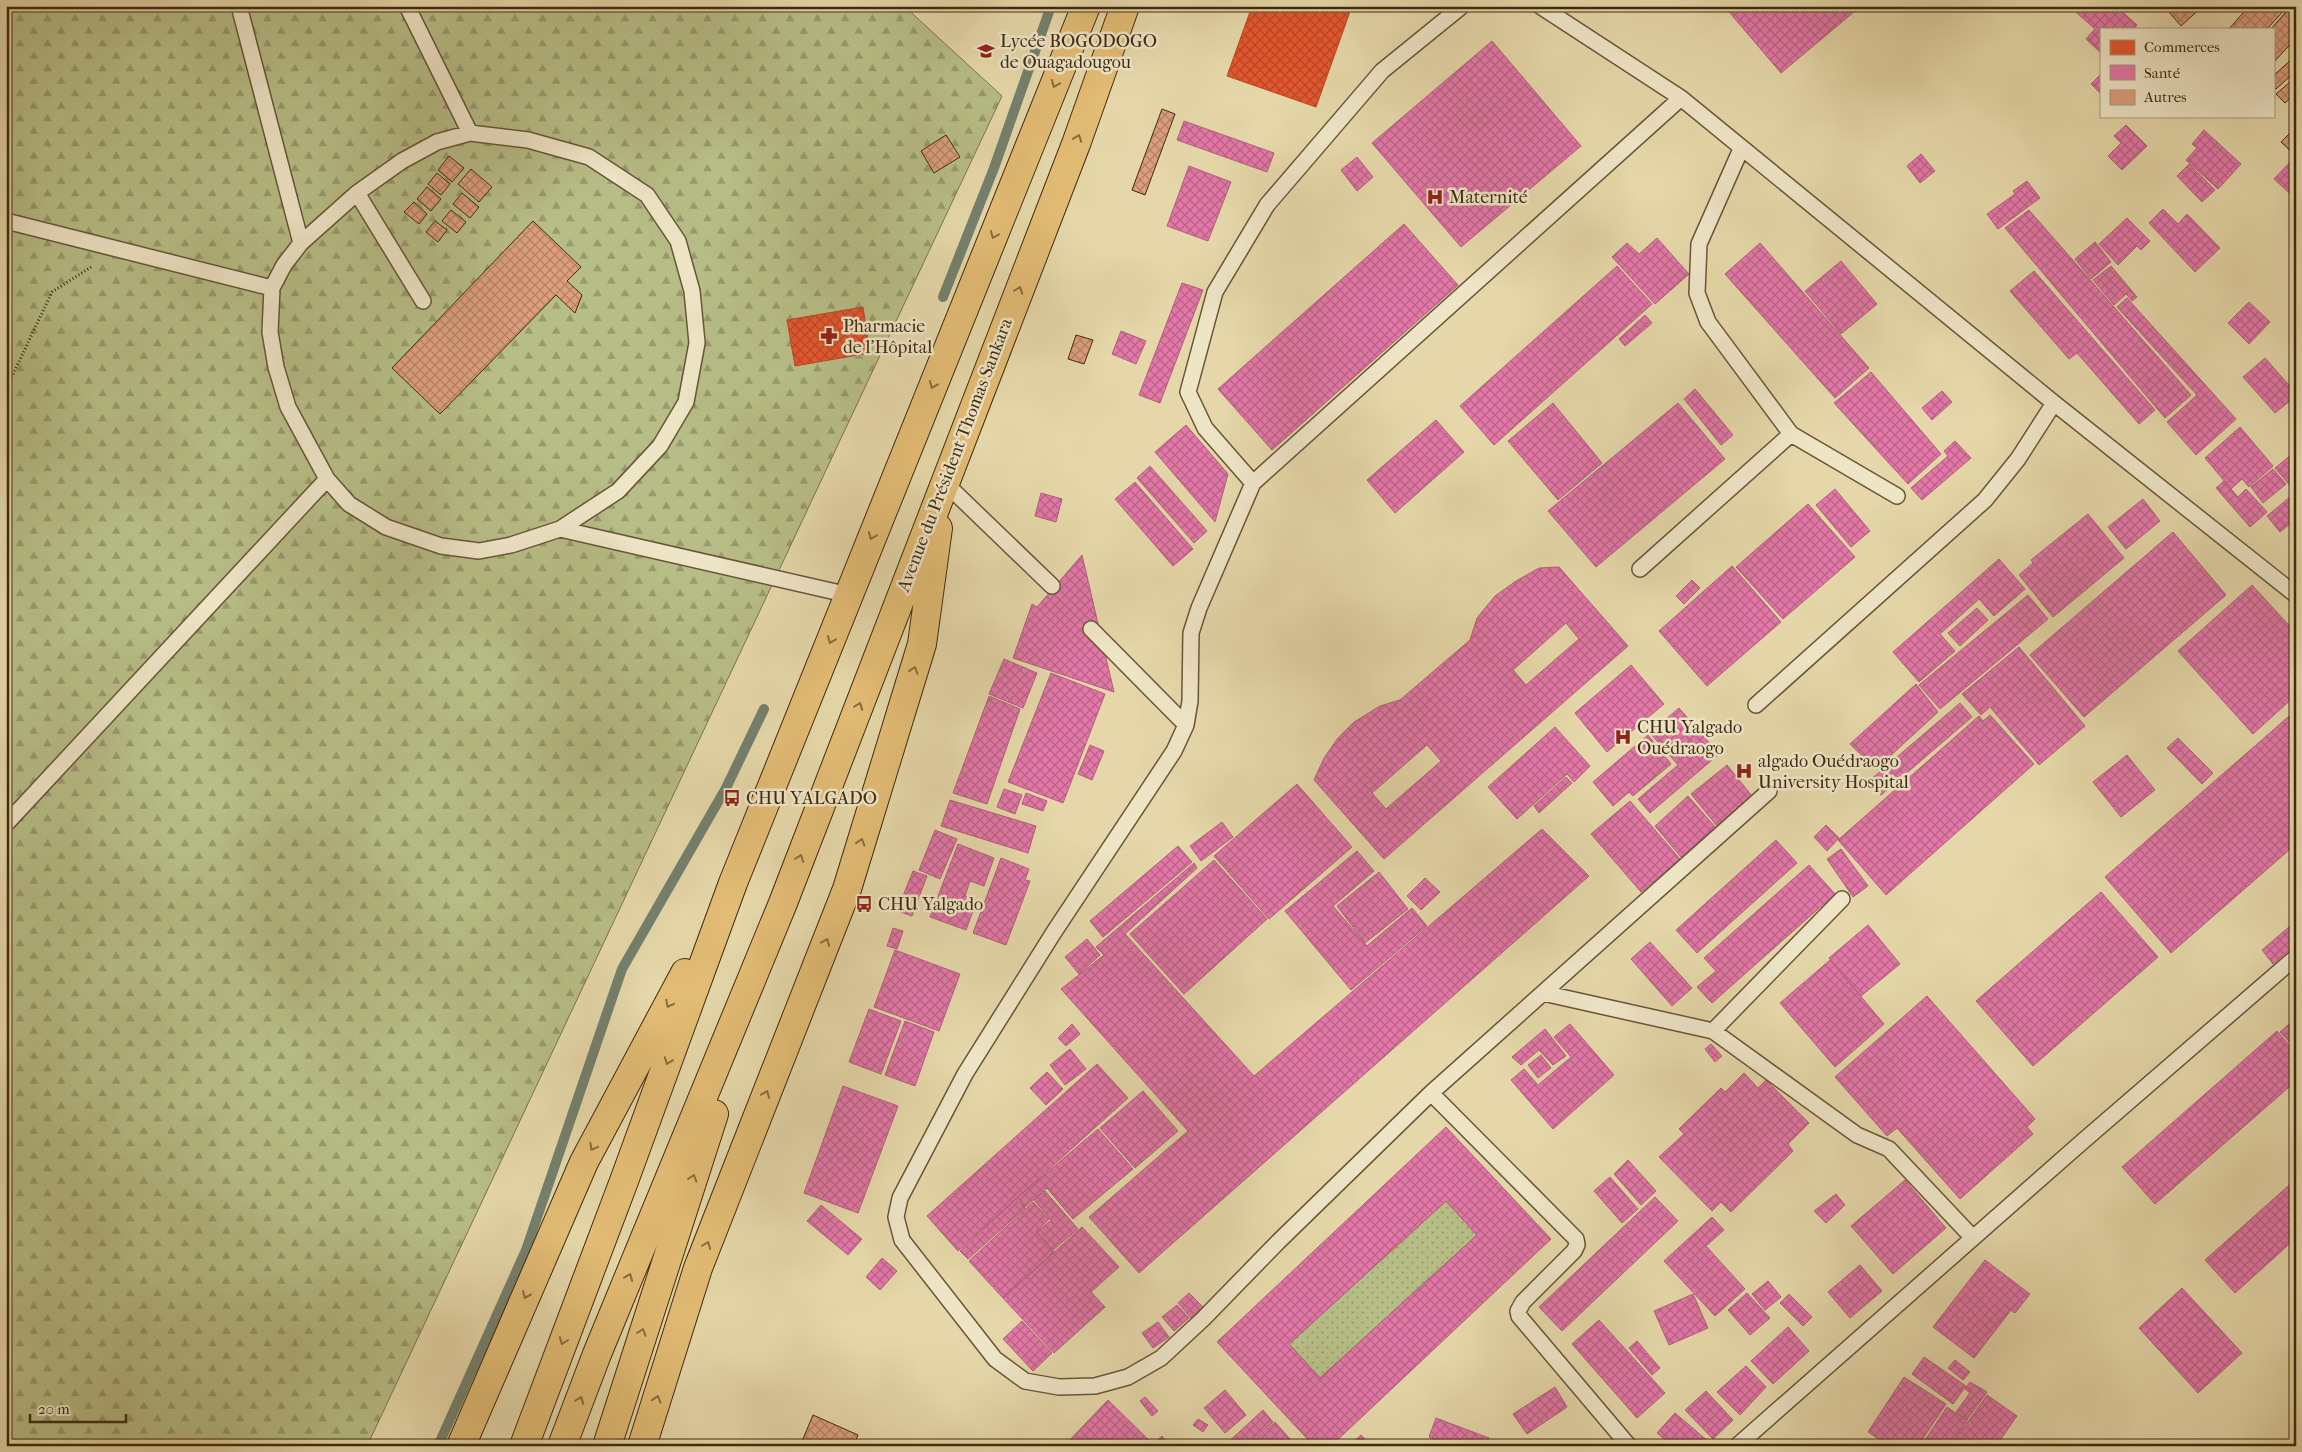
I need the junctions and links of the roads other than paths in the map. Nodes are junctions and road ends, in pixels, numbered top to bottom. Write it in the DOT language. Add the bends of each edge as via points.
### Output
graph roads {
  1 [pos="239,6"];
  2 [pos="407,6"];
  3 [pos="1086,6"];
  4 [pos="1126,6"];
  5 [pos="1462,6"];
  6 [pos="1540,6"];
  7 [pos="1681,98"];
  8 [pos="470,133"];
  9 [pos="1741,149"];
  10 [pos="357,194"];
  11 [pos="6,221"];
  12 [pos="301,243"];
  13 [pos="272,288"];
  14 [pos="423,301"];
  15 [pos="2054,403"];
  16 [pos="1791,434"];
  17 [pos="327,478"];
  18 [pos="944,482"];
  19 [pos="1253,483"];
  20 [pos="1897,496"];
  21 [pos="560,529"];
  22 [pos="1640,569"];
  23 [pos="1052,586"];
  24 [pos="849,595"];
  25 [pos="2296,595"];
  26 [pos="1091,629"];
  27 [pos="1756,705"];
  28 [pos="1186,725"];
  29 [pos="1769,792"];
  30 [pos="6,824"];
  31 [pos="733,883"];
  32 [pos="1842,899"];
  33 [pos="783,903"];
  34 [pos="2296,957"];
  35 [pos="1543,993"];
  36 [pos="1713,1031"];
  37 [pos="1431,1093"];
  38 [pos="1973,1238"];
  39 [pos="460,1446"];
  40 [pos="524,1446"];
  41 [pos="562,1446"];
  42 [pos="607,1446"];
  43 [pos="642,1446"];
  44 [pos="1629,1446"];
  45 [pos="1737,1446"];
  1 -- 12 [label="lane"];
  2 -- 8 [label="lane"];
  3 -- 24 [label="highway, one-way"];
  18 -- 4 [label="highway, Avenue du Président Thomas Sankara, one-way" via="1076,144"];
  5 -- 19 [label="lane" via="1382,71 1329,132 1267,205 1215,292 1188,392 1205,428"];
  6 -- 7 [label="lane"];
  7 -- 9 [label="lane"];
  7 -- 19 [label="lane"];
  8 -- 10 [label="lane" via="437,142 411,156"];
  8 -- 21 [label="lane" via="528,140 589,157 647,196 678,241 692,291 697,343 686,402 660,446 618,491"];
  9 -- 15 [label="lane"];
  9 -- 16 [label="lane" via="1698,244 1697,293 1708,322"];
  10 -- 12 [label="lane"];
  10 -- 14 [label="lane"];
  11 -- 13 [label="lane"];
  12 -- 13 [label="lane"];
  13 -- 17 [label="lane" via="270,332 276,367 288,407"];
  15 -- 25 [label="lane"];
  15 -- 27 [label="lane" via="2018,459 1985,500"];
  16 -- 20 [label="lane"];
  16 -- 22 [label="lane"];
  17 -- 21 [label="lane" via="349,504 386,527 441,546 479,551 511,546"];
  17 -- 30 [label="lane"];
  18 -- 23 [label="lane"];
  33 -- 18 [label="highway, Avenue du Président Thomas Sankara, one-way"];
  43 -- 18 [label="highway, one-way" via="698,1268 847,889 922,644"];
  19 -- 28 [label="lane" via="1191,633 1190,701"];
  21 -- 24 [label="lane"];
  24 -- 31 [label="highway, one-way"];
  26 -- 28 [label="lane"];
  28 -- 37 [label="lane" via="1174,751 965,1074 900,1198 896,1217 902,1240 995,1359 1025,1381 1068,1387 1095,1386 1128,1377 1161,1358 1203,1320"];
  29 -- 35 [label="lane"];
  31 -- 39 [label="highway, one-way" via="584,1162"];
  31 -- 40 [label="highway, one-way"];
  32 -- 36 [label="lane"];
  41 -- 33 [label="highway, one-way"];
  42 -- 33 [label="highway, one-way"];
  34 -- 38 [label="lane"];
  35 -- 36 [label="lane"];
  35 -- 37 [label="lane"];
  36 -- 38 [label="lane" via="1857,1135 1889,1149"];
  37 -- 44 [label="lane" via="1576,1239 1574,1251 1523,1302 1519,1316"];
  38 -- 45 [label="lane"];
}
